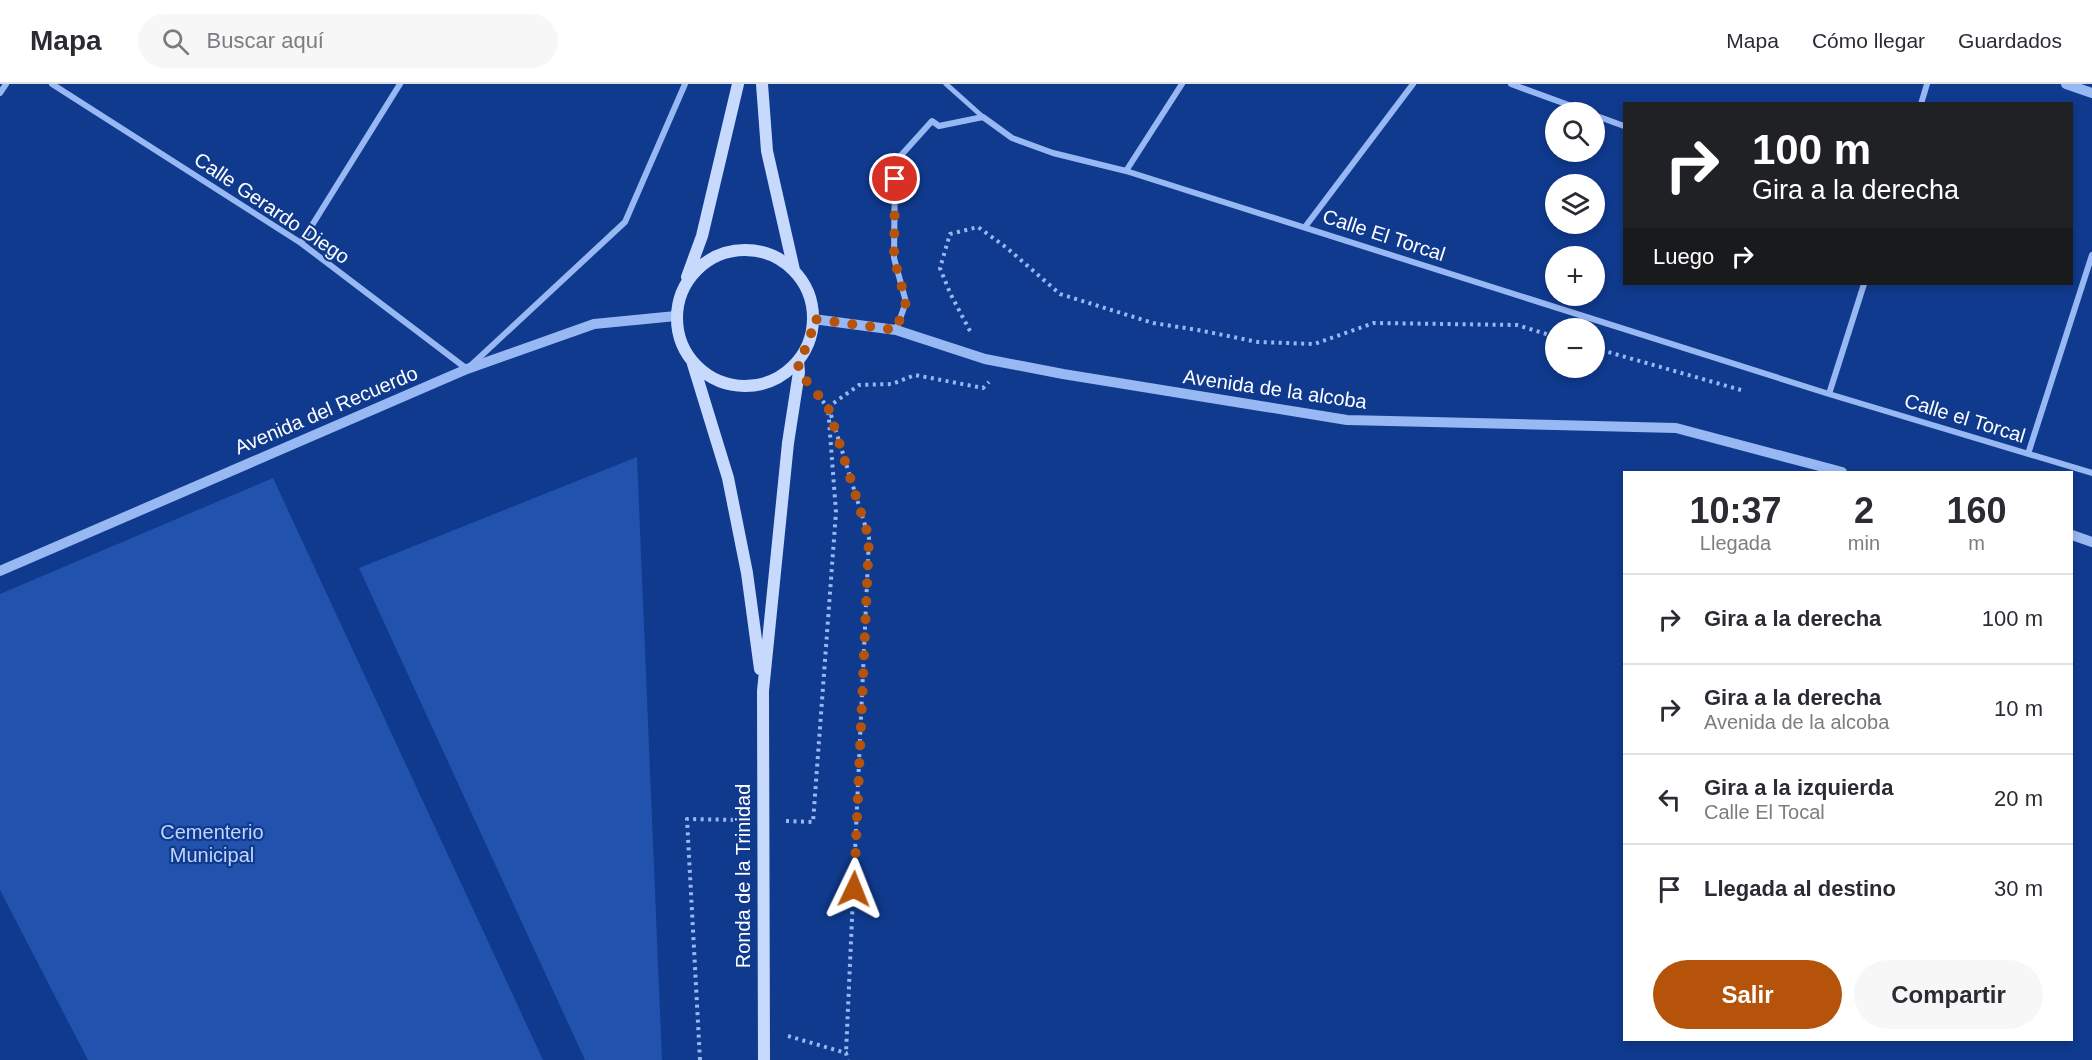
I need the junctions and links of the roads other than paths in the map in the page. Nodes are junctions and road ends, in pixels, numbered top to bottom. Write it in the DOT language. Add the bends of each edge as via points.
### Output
graph roads {
  1 [pos="6,84"];
  2 [pos="52,84"];
  3 [pos="400,84"];
  4 [pos="685,84"];
  5 [pos="738,84"];
  6 [pos="762,84"];
  7 [pos="946,84"];
  8 [pos="1182,84"];
  9 [pos="1413,84"];
  10 [pos="1511,84"];
  11 [pos="1927,84"];
  12 [pos="2066,84"];
  13 [pos="0,93"];
  14 [pos="2092,93"];
  15 [pos="1560,102"];
  16 [pos="1922,102"];
  17 [pos="983,117"];
  18 [pos="1605,119"];
  19 [pos="1623,126"];
  20 [pos="1126,171"];
  21 [pos="1305,227"];
  22 [pos="301,243"];
  23 [pos="2092,255"];
  24 [pos="794,270"];
  25 [pos="1864,285"];
  26 [pos="682,290"];
  27 [pos="676,316"];
  28 [pos="813,319"];
  29 [pos="896,330"];
  30 [pos="693,363"];
  31 [pos="799,366"];
  32 [pos="466,369"];
  33 [pos="1829,394"];
  34 [pos="2028,454"];
  35 [pos="1838,471"];
  36 [pos="2092,473"];
  37 [pos="2073,535"];
  38 [pos="2092,542"];
  39 [pos="0,571"];
  40 [pos="763,691"];
  41 [pos="764,1060"];
  1 -- 13 [label="street"];
  2 -- 22 [label="street, Calle Gerardo Diego"];
  3 -- 22 [label="street"];
  4 -- 32 [label="street" via="625,222"];
  5 -- 26 [label="main road" via="702,236"];
  6 -- 24 [label="main road" via="767,151"];
  7 -- 17 [label="street"];
  8 -- 20 [label="street"];
  9 -- 21 [label="street"];
  10 -- 15 [label="street"];
  11 -- 16 [label="street"];
  12 -- 14 [label="street"];
  17 -- 20 [label="street, Calle El Torcal" via="1012,138 1053,153"];
  17 -- 29 [label="street" via="939,126 932,122 895,162 894,258 906,302"];
  18 -- 19 [label="street"];
  20 -- 21 [label="street, Calle El Torcal"];
  21 -- 33 [label="street, Calle El Torcal"];
  22 -- 32 [label="street, Calle Gerardo Diego"];
  23 -- 34 [label="street"];
  24 -- 26 [label="main road" via="776,257 755,250 733,250 712,258 694,272"];
  24 -- 28 [label="main road" via="811,301"];
  25 -- 33 [label="street"];
  26 -- 27 [label="main road"];
  27 -- 30 [label="main road" via="683,350"];
  27 -- 32 [label="street, Avenida del Recuerdo" via="594,324"];
  28 -- 29 [label="street, Avenida de la alcoba"];
  28 -- 31 [label="main road"];
  29 -- 35 [label="street, Avenida de la alcoba" via="996,361 1347,420 1676,428"];
  30 -- 31 [label="main road" via="726,384 746,386 766,383"];
  30 -- 40 [label="main road, Ronda de la Trinidad" via="728,477 747,573"];
  31 -- 40 [label="main road, Ronda de la Trinidad"];
  32 -- 39 [label="street, Avenida del Recuerdo"];
  33 -- 34 [label="street, Calle el Torcal"];
  34 -- 36 [label="street, Calle el Torcal"];
  37 -- 38 [label="street"];
  40 -- 41 [label="main road, Ronda de la Trinidad"];
}
